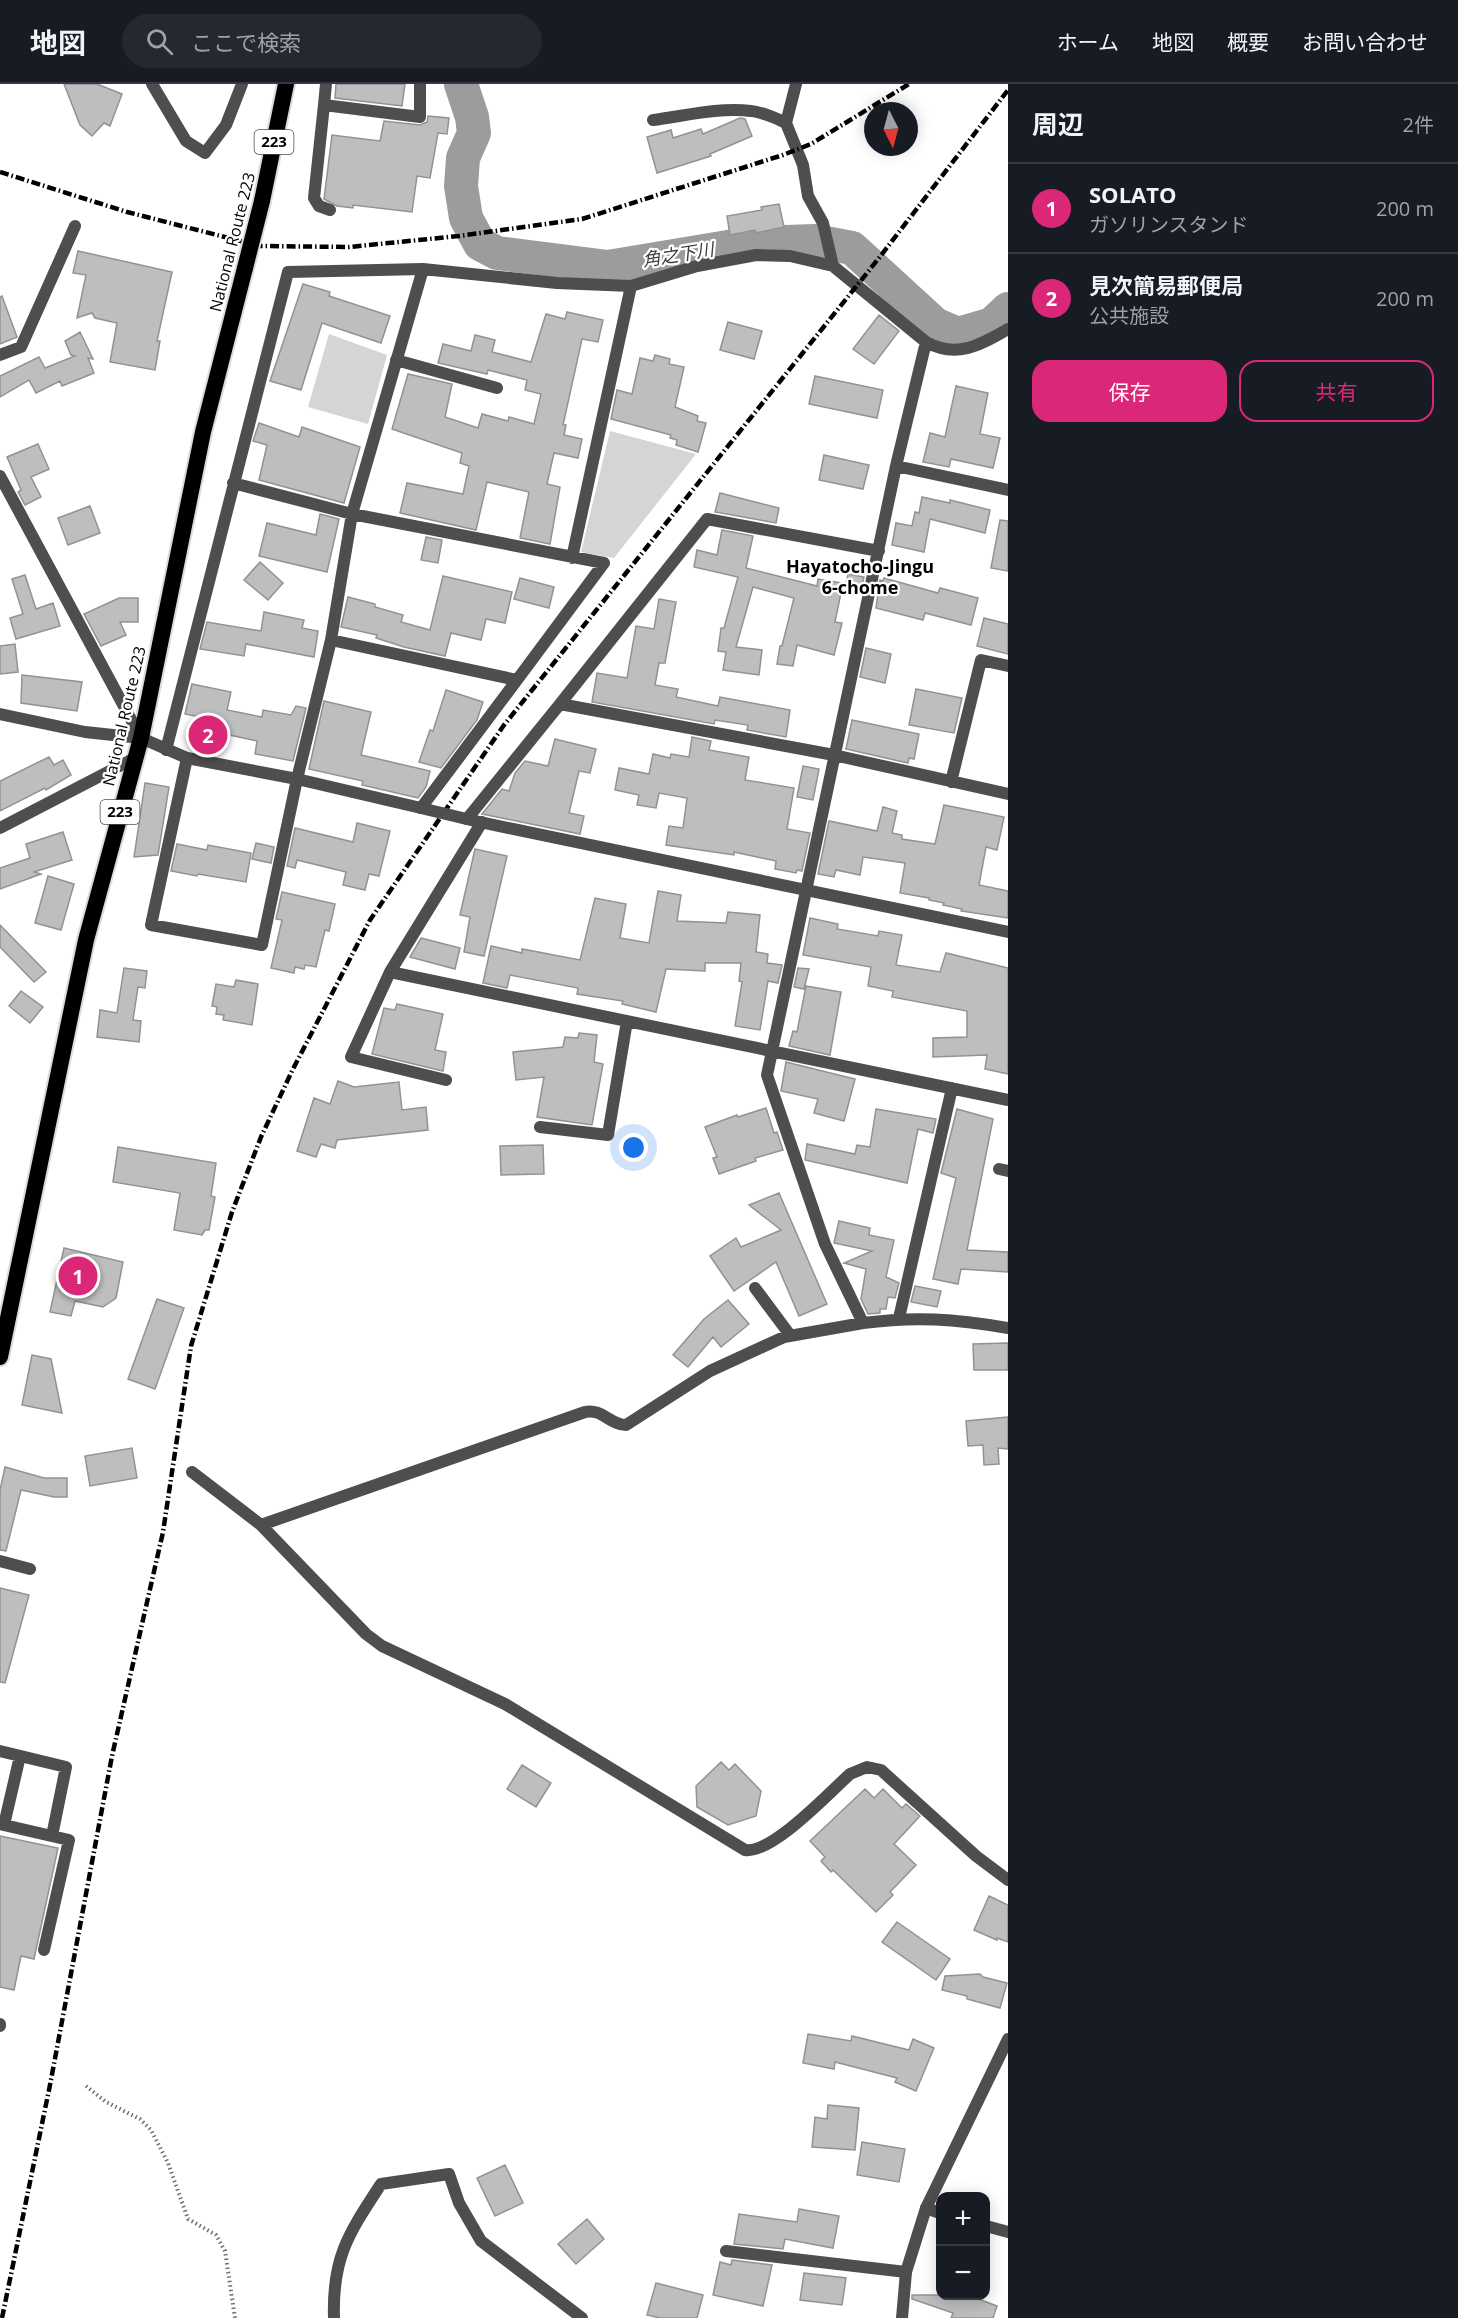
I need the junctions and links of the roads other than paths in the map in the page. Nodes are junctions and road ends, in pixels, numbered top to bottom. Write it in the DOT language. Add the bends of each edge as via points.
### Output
graph roads {
  1 [pos="152,84"];
  2 [pos="242,84"];
  3 [pos="286,84"];
  4 [pos="326,84"];
  5 [pos="420,84"];
  6 [pos="796,84"];
  7 [pos="324,105"];
  8 [pos="653,120"];
  9 [pos="786,123"];
  10 [pos="330,210"];
  11 [pos="75,226"];
  12 [pos="832,262"];
  13 [pos="423,269"];
  14 [pos="631,286"];
  15 [pos="1008,330"];
  16 [pos="926,342"];
  17 [pos="0,356"];
  18 [pos="396,360"];
  19 [pos="497,388"];
  20 [pos="896,466"];
  21 [pos="0,476"];
  22 [pos="233,483"];
  23 [pos="1008,490"];
  24 [pos="352,514"];
  25 [pos="879,551"];
  26 [pos="572,558"];
  27 [pos="331,640"];
  28 [pos="1008,666"];
  29 [pos="517,680"];
  30 [pos="560,704"];
  31 [pos="0,714"];
  32 [pos="141,738"];
  33 [pos="166,750"];
  34 [pos="834,755"];
  35 [pos="187,758"];
  36 [pos="133,759"];
  37 [pos="297,779"];
  38 [pos="951,782"];
  39 [pos="1008,794"];
  40 [pos="421,808"];
  41 [pos="475,821"];
  42 [pos="0,828"];
  43 [pos="806,890"];
  44 [pos="1008,932"];
  45 [pos="390,972"];
  46 [pos="627,1021"];
  47 [pos="772,1050"];
  48 [pos="446,1080"];
  49 [pos="952,1088"];
  50 [pos="1008,1100"];
  51 [pos="540,1126"];
  52 [pos="755,1288"];
  53 [pos="899,1318"];
  54 [pos="863,1323"];
  55 [pos="1008,1328"];
  56 [pos="790,1335"];
  57 [pos="0,1357"];
  58 [pos="192,1472"];
  59 [pos="261,1525"];
  60 [pos="0,1561"];
  61 [pos="30,1569"];
  62 [pos="0,1751"];
  63 [pos="20,1756"];
  64 [pos="2,1824"];
  65 [pos="52,1836"];
  66 [pos="1008,1880"];
  67 [pos="44,1950"];
  68 [pos="1008,2039"];
  69 [pos="926,2208"];
  70 [pos="936,2212"];
  71 [pos="990,2227"];
  72 [pos="1008,2232"];
  73 [pos="726,2251"];
  74 [pos="906,2272"];
  75 [pos="334,2318"];
  76 [pos="582,2318"];
  77 [pos="902,2318"];
  1 -- 2 [label="street" via="186,141 205,153 226,125"];
  3 -- 32 [label="highway, National Route 223 / 223, bridge" via="262,201 203,432"];
  4 -- 7 [label="street"];
  5 -- 7 [label="street" via="420,117"];
  6 -- 9 [label="street"];
  7 -- 10 [label="street" via="314,198 319,206"];
  8 -- 9 [label="street" via="750,111"];
  9 -- 12 [label="street" via="803,165 808,196 823,223"];
  11 -- 17 [label="street" via="21,348"];
  12 -- 14 [label="street" via="756,255 697,266"];
  12 -- 16 [label="street"];
  13 -- 14 [label="street" via="557,283"];
  13 -- 18 [label="street"];
  13 -- 22 [label="street" via="288,272"];
  14 -- 26 [label="street"];
  15 -- 16 [label="street" via="968,349 939,349"];
  16 -- 20 [label="street"];
  18 -- 19 [label="street"];
  18 -- 24 [label="street"];
  20 -- 23 [label="street"];
  20 -- 25 [label="street"];
  21 -- 32 [label="street"];
  22 -- 24 [label="street"];
  22 -- 33 [label="street"];
  24 -- 26 [label="street"];
  24 -- 27 [label="street"];
  25 -- 30 [label="street" via="707,519"];
  25 -- 34 [label="street"];
  26 -- 29 [label="street" via="604,563"];
  27 -- 29 [label="street"];
  27 -- 37 [label="street"];
  28 -- 38 [label="street" via="981,660"];
  29 -- 40 [label="street"];
  30 -- 34 [label="street"];
  30 -- 41 [label="street"];
  31 -- 32 [label="street" via="86,732"];
  32 -- 33 [label="street"];
  32 -- 36 [label="highway, National Route 223 / 223"];
  33 -- 35 [label="street"];
  34 -- 38 [label="street"];
  34 -- 43 [label="street"];
  35 -- 37 [label="street"];
  35 -- 37 [label="street" via="151,925 262,945"];
  36 -- 42 [label="street"];
  36 -- 57 [label="highway, National Route 223 / 223" via="86,940"];
  37 -- 40 [label="street"];
  38 -- 39 [label="street"];
  40 -- 41 [label="street, bridge"];
  41 -- 43 [label="street"];
  41 -- 45 [label="street"];
  43 -- 44 [label="street"];
  43 -- 47 [label="street"];
  45 -- 46 [label="street"];
  45 -- 48 [label="street" via="351,1057"];
  46 -- 47 [label="street"];
  46 -- 51 [label="street" via="608,1135"];
  47 -- 49 [label="street"];
  47 -- 54 [label="street" via="767,1075 825,1244"];
  49 -- 50 [label="street"];
  49 -- 53 [label="street"];
  52 -- 56 [label="street"];
  53 -- 54 [label="street"];
  53 -- 55 [label="street" via="932,1318"];
  54 -- 56 [label="street"];
  56 -- 59 [label="street" via="710,1371 626,1425 598,1411 585,1412"];
  58 -- 59 [label="street"];
  59 -- 66 [label="street" via="382,1646 505,1704 745,1850 768,1844 850,1774 873,1767 893,1779 976,1856"];
  60 -- 61 [label="street"];
  62 -- 63 [label="street"];
  63 -- 64 [label="street"];
  63 -- 65 [label="street" via="66,1767"];
  64 -- 65 [label="street"];
  65 -- 67 [label="street" via="69,1840"];
  68 -- 69 [label="street"];
  69 -- 70 [label="street"];
  69 -- 74 [label="street"];
  71 -- 72 [label="street"];
  73 -- 74 [label="street"];
  74 -- 77 [label="street"];
  75 -- 76 [label="street" via="338,2263 350,2232 381,2184 449,2174 459,2203 481,2241"];
}
